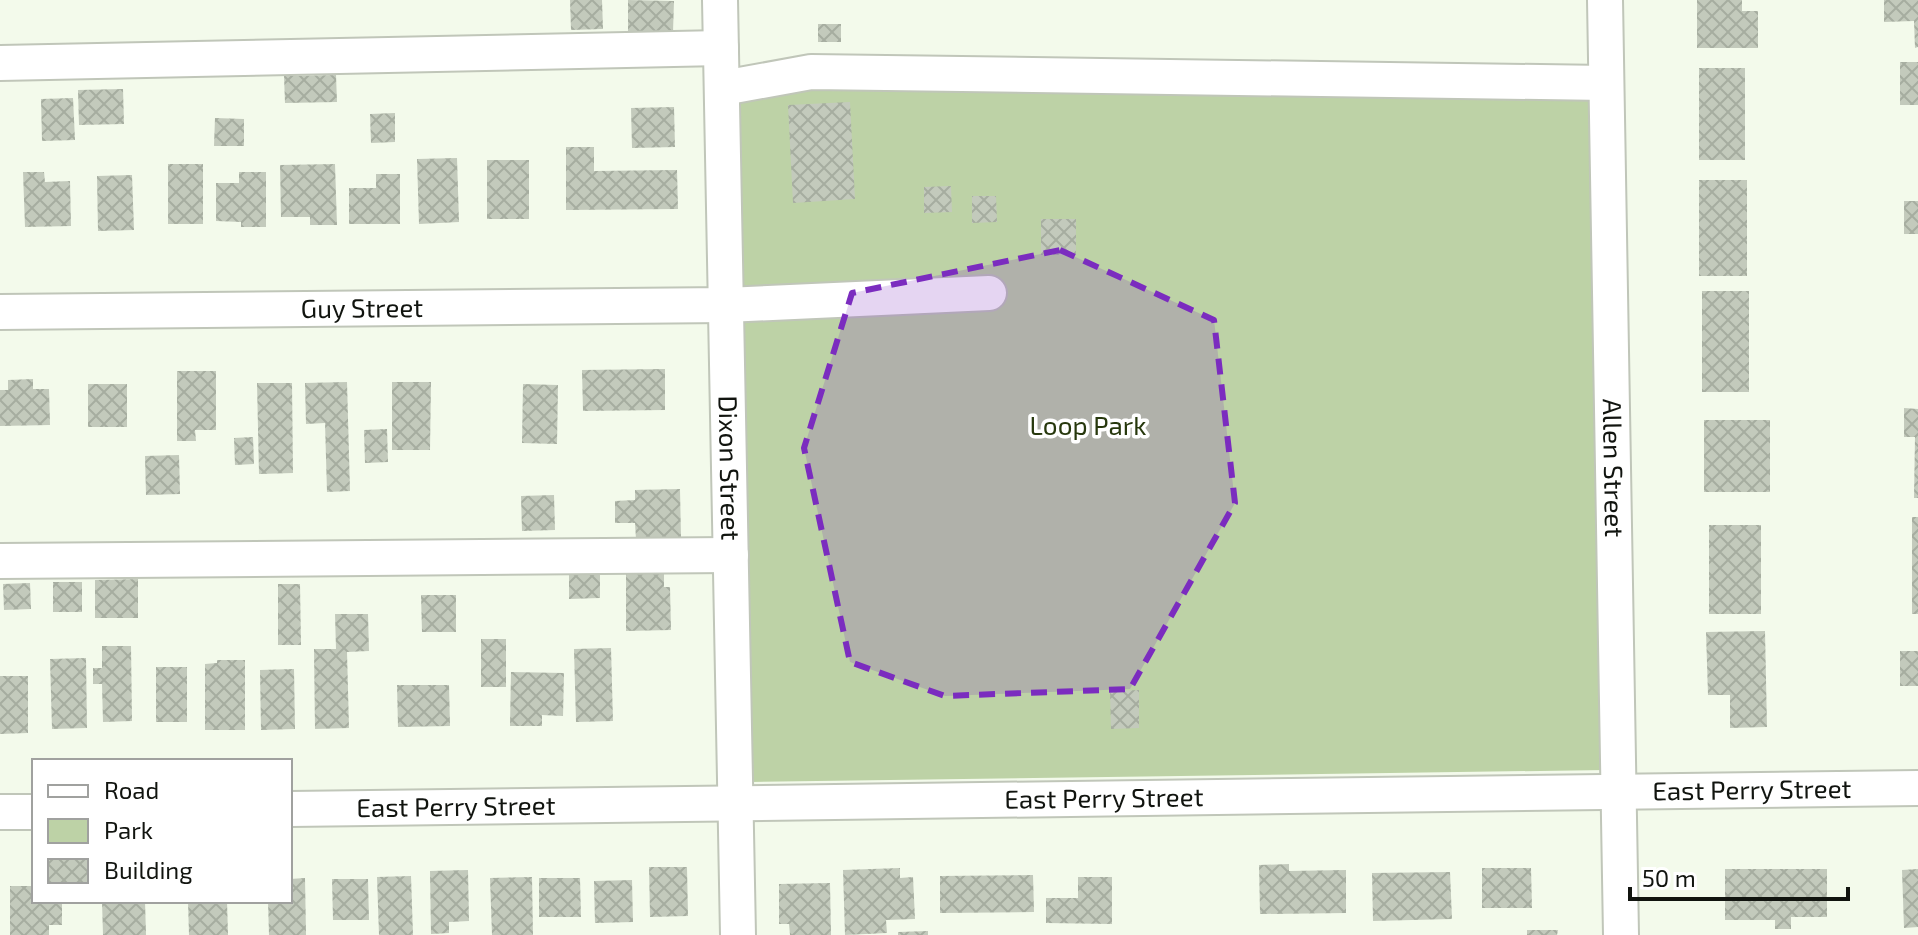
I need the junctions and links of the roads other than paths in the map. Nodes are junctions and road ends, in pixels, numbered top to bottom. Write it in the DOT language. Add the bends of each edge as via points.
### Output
graph roads {
  1 [pos="720,0"];
  2 [pos="1605,0"];
  3 [pos="721,48"];
  4 [pos="0,63"];
  5 [pos="1606,83"];
  6 [pos="723,88"];
  7 [pos="989,293"];
  8 [pos="726,305"];
  9 [pos="0,312"];
  10 [pos="731,555"];
  11 [pos="0,561"];
  12 [pos="1918,788"];
  13 [pos="1620,792"];
  14 [pos="736,803"];
  15 [pos="292,809"];
  16 [pos="0,812"];
  17 [pos="32,812"];
  18 [pos="738,935"];
  19 [pos="1621,935"];
  1 -- 3 [label="street, Dixon Street"];
  2 -- 5 [label="street, Allen Street"];
  3 -- 4 [label="street"];
  3 -- 6 [label="street, Dixon Street"];
  5 -- 6 [label="street" via="811,72"];
  5 -- 13 [label="street, Allen Street"];
  6 -- 8 [label="street, Dixon Street"];
  7 -- 8 [label="street, Guy Street"];
  8 -- 9 [label="street, Guy Street"];
  8 -- 10 [label="street, Dixon Street"];
  10 -- 11 [label="street"];
  10 -- 14 [label="street, Dixon Street"];
  12 -- 13 [label="street, East Perry Street"];
  13 -- 14 [label="street, East Perry Street"];
  13 -- 19 [label="street, Allen Street"];
  14 -- 15 [label="street, East Perry Street"];
  14 -- 18 [label="street, Dixon Street"];
  16 -- 17 [label="street"];
}
